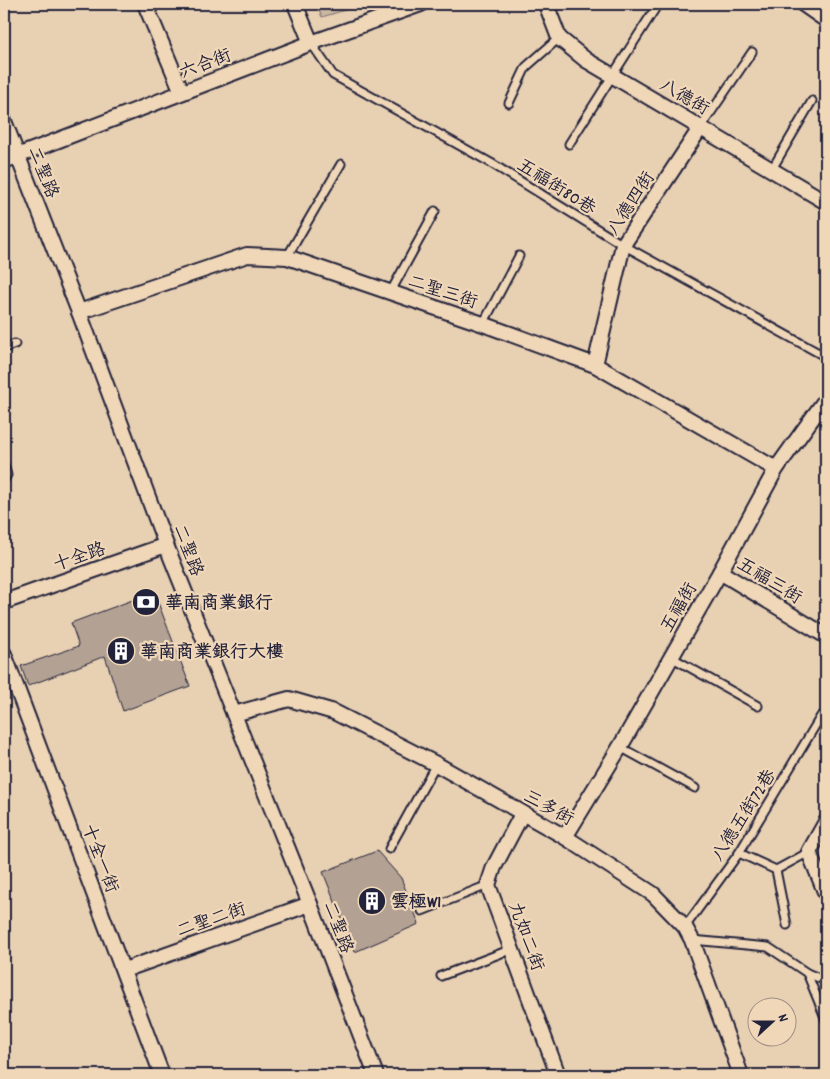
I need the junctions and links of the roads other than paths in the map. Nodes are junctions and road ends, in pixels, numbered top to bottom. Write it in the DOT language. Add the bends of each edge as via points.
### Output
graph roads {
  1 [pos="145,4"];
  2 [pos="295,4"];
  3 [pos="421,4"];
  4 [pos="546,4"];
  5 [pos="658,4"];
  6 [pos="803,4"];
  7 [pos="401,7"];
  8 [pos="826,20"];
  9 [pos="559,38"];
  10 [pos="311,43"];
  11 [pos="752,52"];
  12 [pos="613,75"];
  13 [pos="182,92"];
  14 [pos="812,101"];
  15 [pos="509,103"];
  16 [pos="4,121"];
  17 [pos="701,127"];
  18 [pos="569,144"];
  19 [pos="10,158"];
  20 [pos="341,164"];
  21 [pos="772,169"];
  22 [pos="826,202"];
  23 [pos="435,211"];
  24 [pos="623,245"];
  25 [pos="519,256"];
  26 [pos="287,257"];
  27 [pos="390,293"];
  28 [pos="79,312"];
  29 [pos="483,324"];
  30 [pos="15,344"];
  31 [pos="4,348"];
  32 [pos="826,356"];
  33 [pos="595,364"];
  34 [pos="826,399"];
  35 [pos="4,465"];
  36 [pos="776,469"];
  37 [pos="4,480"];
  38 [pos="166,545"];
  39 [pos="720,572"];
  40 [pos="4,602"];
  41 [pos="826,636"];
  42 [pos="4,654"];
  43 [pos="671,657"];
  44 [pos="758,706"];
  45 [pos="234,714"];
  46 [pos="821,716"];
  47 [pos="620,747"];
  48 [pos="436,764"];
  49 [pos="695,788"];
  50 [pos="522,814"];
  51 [pos="826,822"];
  52 [pos="566,837"];
  53 [pos="389,849"];
  54 [pos="740,852"];
  55 [pos="809,852"];
  56 [pos="776,870"];
  57 [pos="488,885"];
  58 [pos="826,894"];
  59 [pos="310,904"];
  60 [pos="422,911"];
  61 [pos="787,925"];
  62 [pos="685,927"];
  63 [pos="692,940"];
  64 [pos="512,948"];
  65 [pos="124,970"];
  66 [pos="807,973"];
  67 [pos="441,976"];
  68 [pos="826,982"];
  69 [pos="826,1020"];
  70 [pos="162,1075"];
  71 [pos="376,1075"];
  72 [pos="558,1075"];
  73 [pos="741,1075"];
  1 -- 13 [label="street"];
  2 -- 10 [label="street"];
  3 -- 7 [label="street, 六合街"];
  4 -- 9 [label="street, 八德街"];
  5 -- 12 [label="lane"];
  6 -- 8 [label="street"];
  7 -- 10 [label="street, 六合街"];
  9 -- 12 [label="street, 八德街" via="586,60"];
  9 -- 15 [label="lane" via="526,67"];
  10 -- 13 [label="street, 六合街"];
  10 -- 24 [label="lane, 五福街80巷" via="333,76 491,163"];
  11 -- 17 [label="lane"];
  12 -- 17 [label="street, 八德街"];
  12 -- 18 [label="lane"];
  13 -- 19 [label="street, 六合街"];
  14 -- 21 [label="lane"];
  16 -- 19 [label="street, 二聖路"];
  17 -- 21 [label="street, 八德街"];
  17 -- 24 [label="street, 八德四街"];
  19 -- 28 [label="street, 二聖路"];
  20 -- 26 [label="lane"];
  21 -- 22 [label="street, 八德街"];
  23 -- 27 [label="lane"];
  24 -- 32 [label="lane, 五福街80巷"];
  24 -- 33 [label="street, 八德四街"];
  25 -- 29 [label="lane"];
  26 -- 27 [label="street, 二聖三街"];
  26 -- 28 [label="street, 二聖三街" via="247,255"];
  27 -- 29 [label="street, 二聖三街"];
  28 -- 38 [label="street, 二聖路"];
  29 -- 33 [label="street, 二聖三街"];
  30 -- 31 [label="lane"];
  33 -- 36 [label="street, 二聖三街"];
  34 -- 36 [label="street, 五福街"];
  35 -- 37 [label="lane" via="7,475"];
  36 -- 39 [label="street, 五福街"];
  38 -- 40 [label="street, 十全路"];
  38 -- 45 [label="street, 二聖路"];
  39 -- 41 [label="street, 五福三街"];
  39 -- 43 [label="street, 五福街"];
  42 -- 65 [label="street, 十全一街"];
  43 -- 44 [label="lane"];
  43 -- 47 [label="street, 五福街"];
  45 -- 48 [label="street, 三多街" via="290,699 334,712"];
  45 -- 59 [label="street, 二聖路"];
  46 -- 54 [label="lane, 八德五街72巷"];
  47 -- 49 [label="lane"];
  47 -- 52 [label="street, 五福街"];
  48 -- 50 [label="street, 三多街"];
  48 -- 53 [label="lane"];
  50 -- 52 [label="street, 三多街"];
  50 -- 57 [label="street"];
  51 -- 55 [label="street"];
  52 -- 62 [label="street, 三多街" via="652,894"];
  54 -- 56 [label="lane"];
  54 -- 62 [label="lane, 八德五街72巷"];
  55 -- 56 [label="lane"];
  55 -- 58 [label="street"];
  56 -- 61 [label="lane"];
  57 -- 60 [label="lane"];
  57 -- 64 [label="street, 九如二街"];
  59 -- 65 [label="street, 二聖二街"];
  59 -- 71 [label="street, 二聖路"];
  62 -- 63 [label="street, 三多街"];
  63 -- 66 [label="lane" via="768,947"];
  63 -- 73 [label="street, 三多街"];
  64 -- 67 [label="lane"];
  64 -- 72 [label="street, 九如二街"];
  65 -- 70 [label="street, 十全一街"];
  66 -- 68 [label="lane"];
  66 -- 69 [label="lane"];
}
